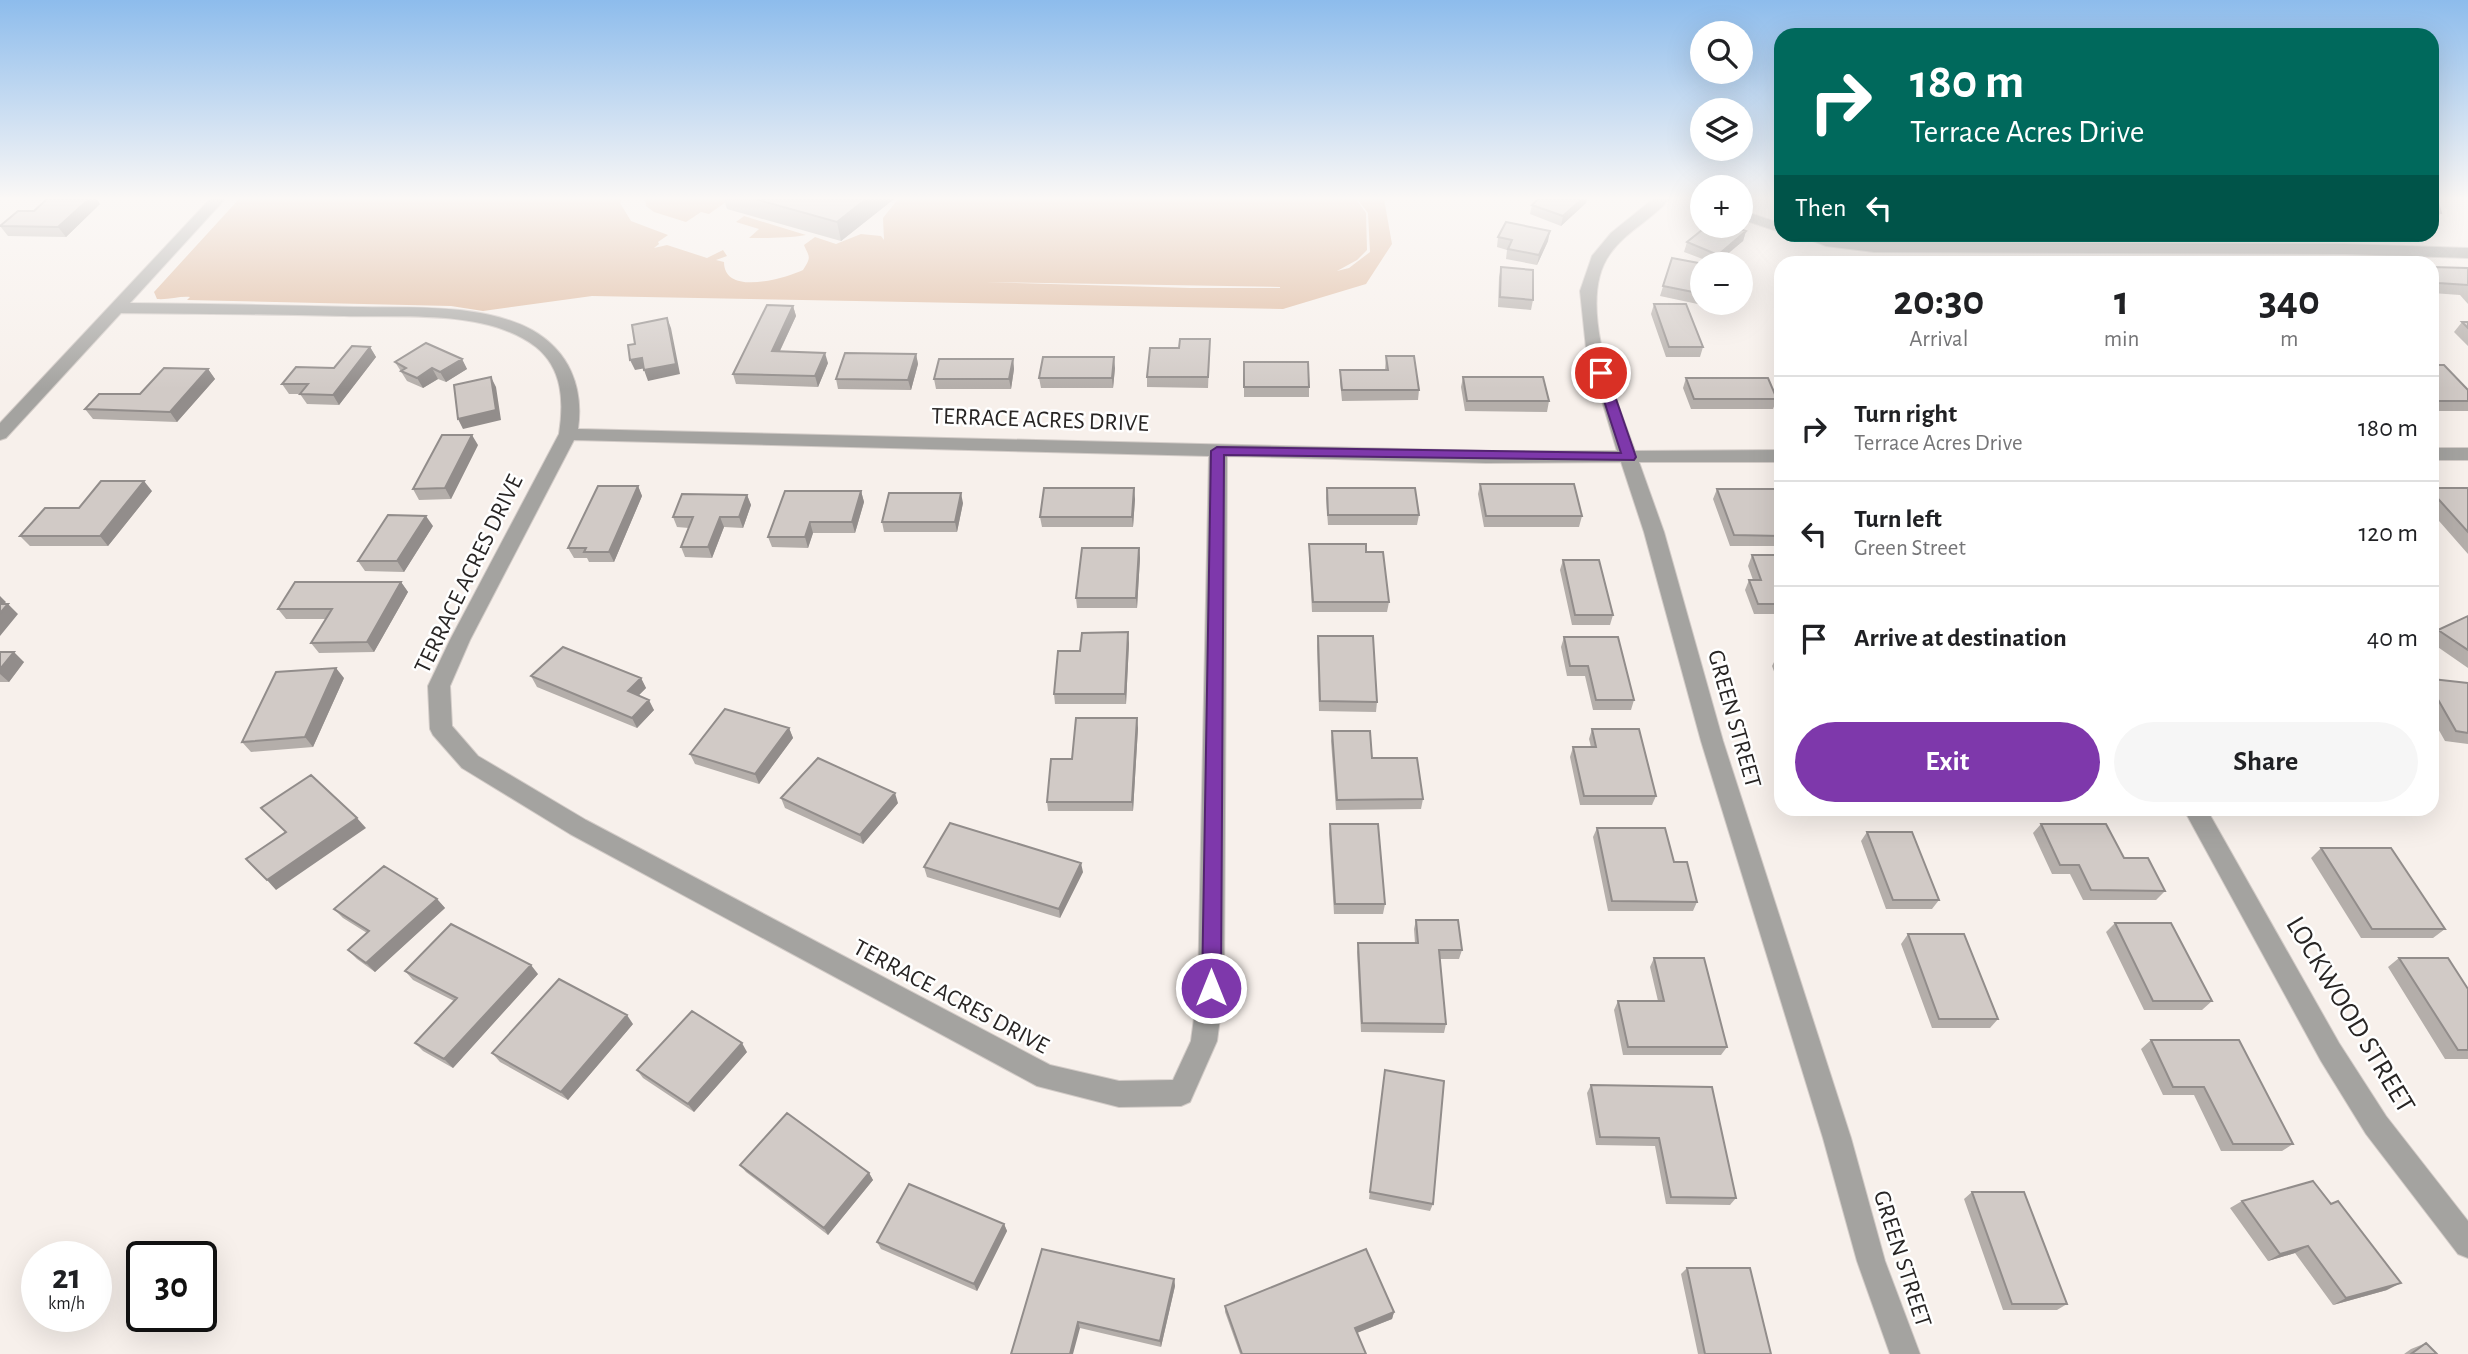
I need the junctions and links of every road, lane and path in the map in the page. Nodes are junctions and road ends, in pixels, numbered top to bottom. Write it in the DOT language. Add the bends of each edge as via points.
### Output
graph roads {
  1 [pos="160,262"];
  2 [pos="1599,262"];
  3 [pos="118,308"];
  4 [pos="568,434"];
  5 [pos="0,435"];
  6 [pos="1217,451"];
  7 [pos="2439,454"];
  8 [pos="2468,454"];
  9 [pos="1774,456"];
  10 [pos="1629,457"];
  11 [pos="2198,816"];
  12 [pos="2468,1244"];
  13 [pos="1905,1354"];
  1 -- 3 [label="street"];
  2 -- 10 [label="street, GREEN STREET" via="1588,291 1594,348"];
  3 -- 4 [label="street, TERRACE ACRES DRIVE" via="452,315 510,326 540,341 560,361 573,409"];
  3 -- 5 [label="street"];
  4 -- 6 [label="street, TERRACE ACRES DRIVE"];
  4 -- 6 [label="street, TERRACE ACRES DRIVE" via="439,686 441,729 470,762 578,827 1046,1077 1119,1094 1181,1093 1204,1041 1211,988"];
  6 -- 10 [label="street, TERRACE ACRES DRIVE"];
  7 -- 8 [label="street"];
  9 -- 10 [label="street, TERRACE ACRES DRIVE"];
  10 -- 13 [label="street, GREEN STREET" via="1871,1261"];
  11 -- 12 [label="street, LOCKWOOD STREET" via="2330,1052 2376,1125"];
}
